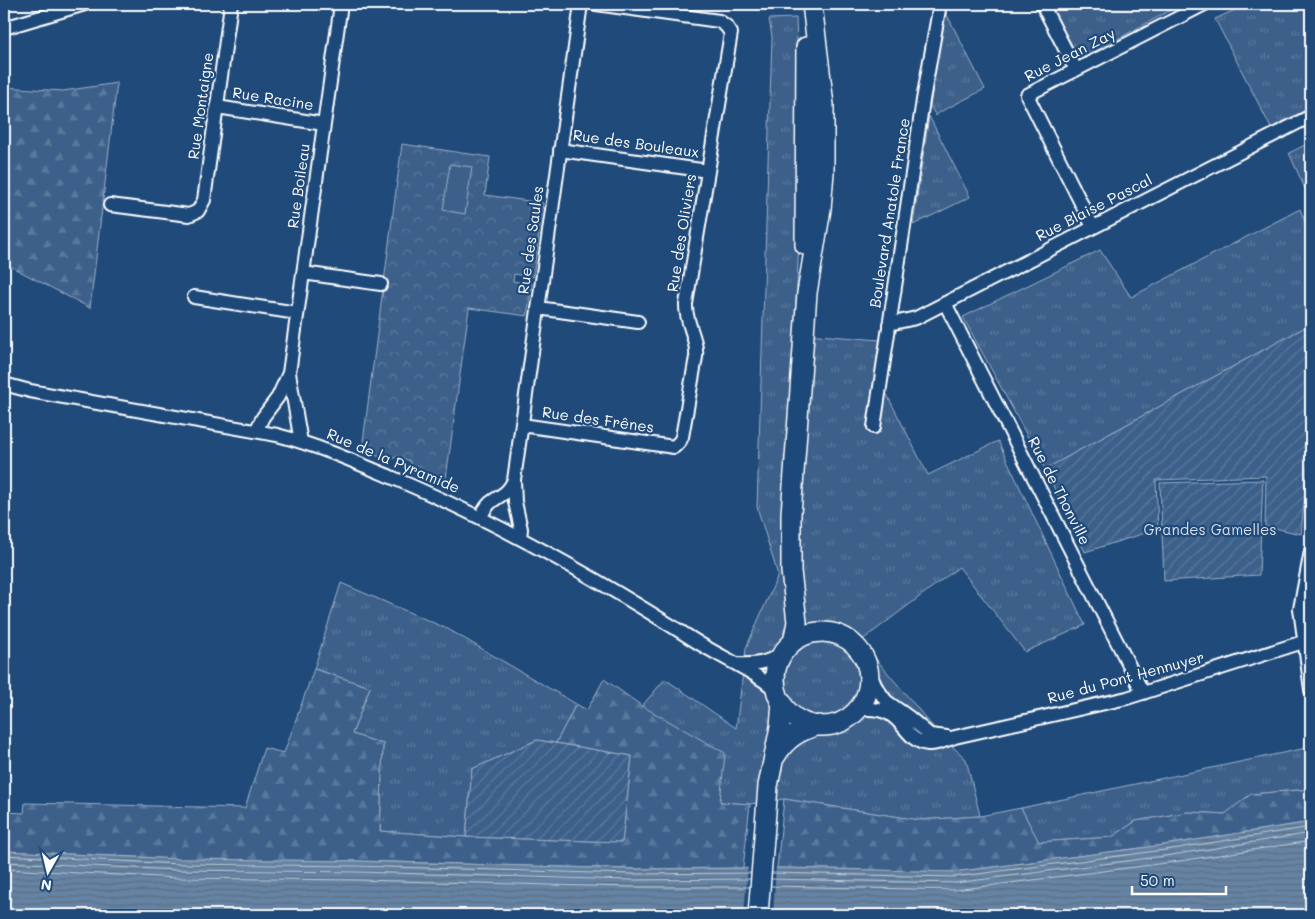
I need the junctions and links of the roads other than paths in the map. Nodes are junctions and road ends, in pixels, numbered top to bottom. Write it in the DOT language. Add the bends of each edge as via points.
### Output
graph roads {
  1 [pos="85,4"];
  2 [pos="231,4"];
  3 [pos="341,4"];
  4 [pos="581,4"];
  5 [pos="596,4"];
  6 [pos="804,4"];
  7 [pos="812,4"];
  8 [pos="940,4"];
  9 [pos="1042,4"];
  10 [pos="1202,5"];
  11 [pos="61,7"];
  12 [pos="4,28"];
  13 [pos="1076,70"];
  14 [pos="217,108"];
  15 [pos="1311,116"];
  16 [pos="324,124"];
  17 [pos="560,150"];
  18 [pos="708,171"];
  19 [pos="110,205"];
  20 [pos="1093,227"];
  21 [pos="303,273"];
  22 [pos="381,284"];
  23 [pos="807,293"];
  24 [pos="194,297"];
  25 [pos="945,303"];
  26 [pos="538,308"];
  27 [pos="297,313"];
  28 [pos="638,322"];
  29 [pos="889,324"];
  30 [pos="289,373"];
  31 [pos="4,384"];
  32 [pos="522,425"];
  33 [pos="874,427"];
  34 [pos="256,431"];
  35 [pos="301,442"];
  36 [pos="670,447"];
  37 [pos="514,480"];
  38 [pos="481,517"];
  39 [pos="520,538"];
  40 [pos="1311,552"];
  41 [pos="794,590"];
  42 [pos="828,632"];
  43 [pos="1304,642"];
  44 [pos="788,648"];
  45 [pos="734,663"];
  46 [pos="868,670"];
  47 [pos="1311,690"];
  48 [pos="1143,693"];
  49 [pos="780,697"];
  50 [pos="856,710"];
  51 [pos="819,725"];
  52 [pos="955,737"];
  53 [pos="774,760"];
  54 [pos="758,915"];
  1 -- 11 [label="street"];
  2 -- 14 [label="street, Rue Montaigne"];
  3 -- 16 [label="street, Rue Boileau"];
  4 -- 17 [label="street, Rue des Saules"];
  5 -- 18 [label="street, Rue des Oliviers" via="719,21 729,29 731,38"];
  6 -- 23 [label="main road"];
  7 -- 23 [label="main road" via="823,95 824,165 821,209"];
  8 -- 29 [label="street, Boulevard Anatole France"];
  9 -- 13 [label="street"];
  10 -- 13 [label="street, Rue Jean Zay"];
  11 -- 12 [label="street"];
  13 -- 20 [label="street, Rue Jean Zay" via="1026,95"];
  14 -- 16 [label="street, Rue Racine"];
  14 -- 19 [label="street, Rue Montaigne" via="204,200 198,212 189,216"];
  15 -- 20 [label="street, Rue Blaise Pascal"];
  16 -- 21 [label="street, Rue Boileau"];
  17 -- 18 [label="street, Rue des Bouleaux"];
  17 -- 26 [label="street, Rue des Saules"];
  18 -- 36 [label="street, Rue des Oliviers" via="686,309 696,356 682,438"];
  20 -- 25 [label="street, Rue Blaise Pascal"];
  21 -- 22 [label="street"];
  21 -- 27 [label="street, Rue Boileau"];
  23 -- 41 [label="main road" via="791,514 790,557"];
  24 -- 27 [label="street"];
  25 -- 29 [label="street, Rue Blaise Pascal" via="909,320"];
  25 -- 48 [label="street, Rue de Thonville"];
  26 -- 28 [label="street"];
  26 -- 32 [label="street, Rue des Saules"];
  27 -- 30 [label="street, Rue Boileau"];
  29 -- 33 [label="street, Boulevard Anatole France"];
  30 -- 34 [label="street, Rue Boileau"];
  30 -- 35 [label="street, Rue Boileau"];
  31 -- 34 [label="street, Rue de la Pyramide"];
  32 -- 36 [label="street, Rue des Frênes"];
  32 -- 37 [label="street, Rue des Saules"];
  34 -- 35 [label="street, Rue de la Pyramide"];
  35 -- 38 [label="street, Rue de la Pyramide"];
  37 -- 38 [label="street" via="502,496 488,505"];
  37 -- 39 [label="street, Rue des Saules"];
  38 -- 39 [label="street, Rue de la Pyramide"];
  39 -- 45 [label="street, Rue de la Pyramide" via="606,584"];
  40 -- 43 [label="street" via="1300,602"];
  41 -- 42 [label="main road" via="809,618"];
  41 -- 44 [label="main road" via="796,622"];
  42 -- 44 [label="main road" via="809,634"];
  42 -- 46 [label="main road" via="852,642"];
  43 -- 47 [label="street"];
  43 -- 48 [label="street, Rue du Pont Hennuyer"];
  44 -- 45 [label="street, Rue de la Pyramide" via="759,664"];
  44 -- 49 [label="main road" via="776,670"];
  45 -- 49 [label="street, Rue de la Pyramide" via="763,680"];
  46 -- 50 [label="main road" via="866,695"];
  46 -- 52 [label="street, Rue du Pont Hennuyer" via="890,705 930,735"];
  48 -- 52 [label="street, Rue du Pont Hennuyer"];
  49 -- 51 [label="main road" via="798,718"];
  49 -- 53 [label="main road" via="780,727"];
  50 -- 51 [label="main road" via="842,721"];
  50 -- 52 [label="street, Rue du Pont Hennuyer" via="871,709 890,714 926,744"];
  51 -- 53 [label="main road" via="793,736"];
  53 -- 54 [label="main road" via="768,786"];
}
